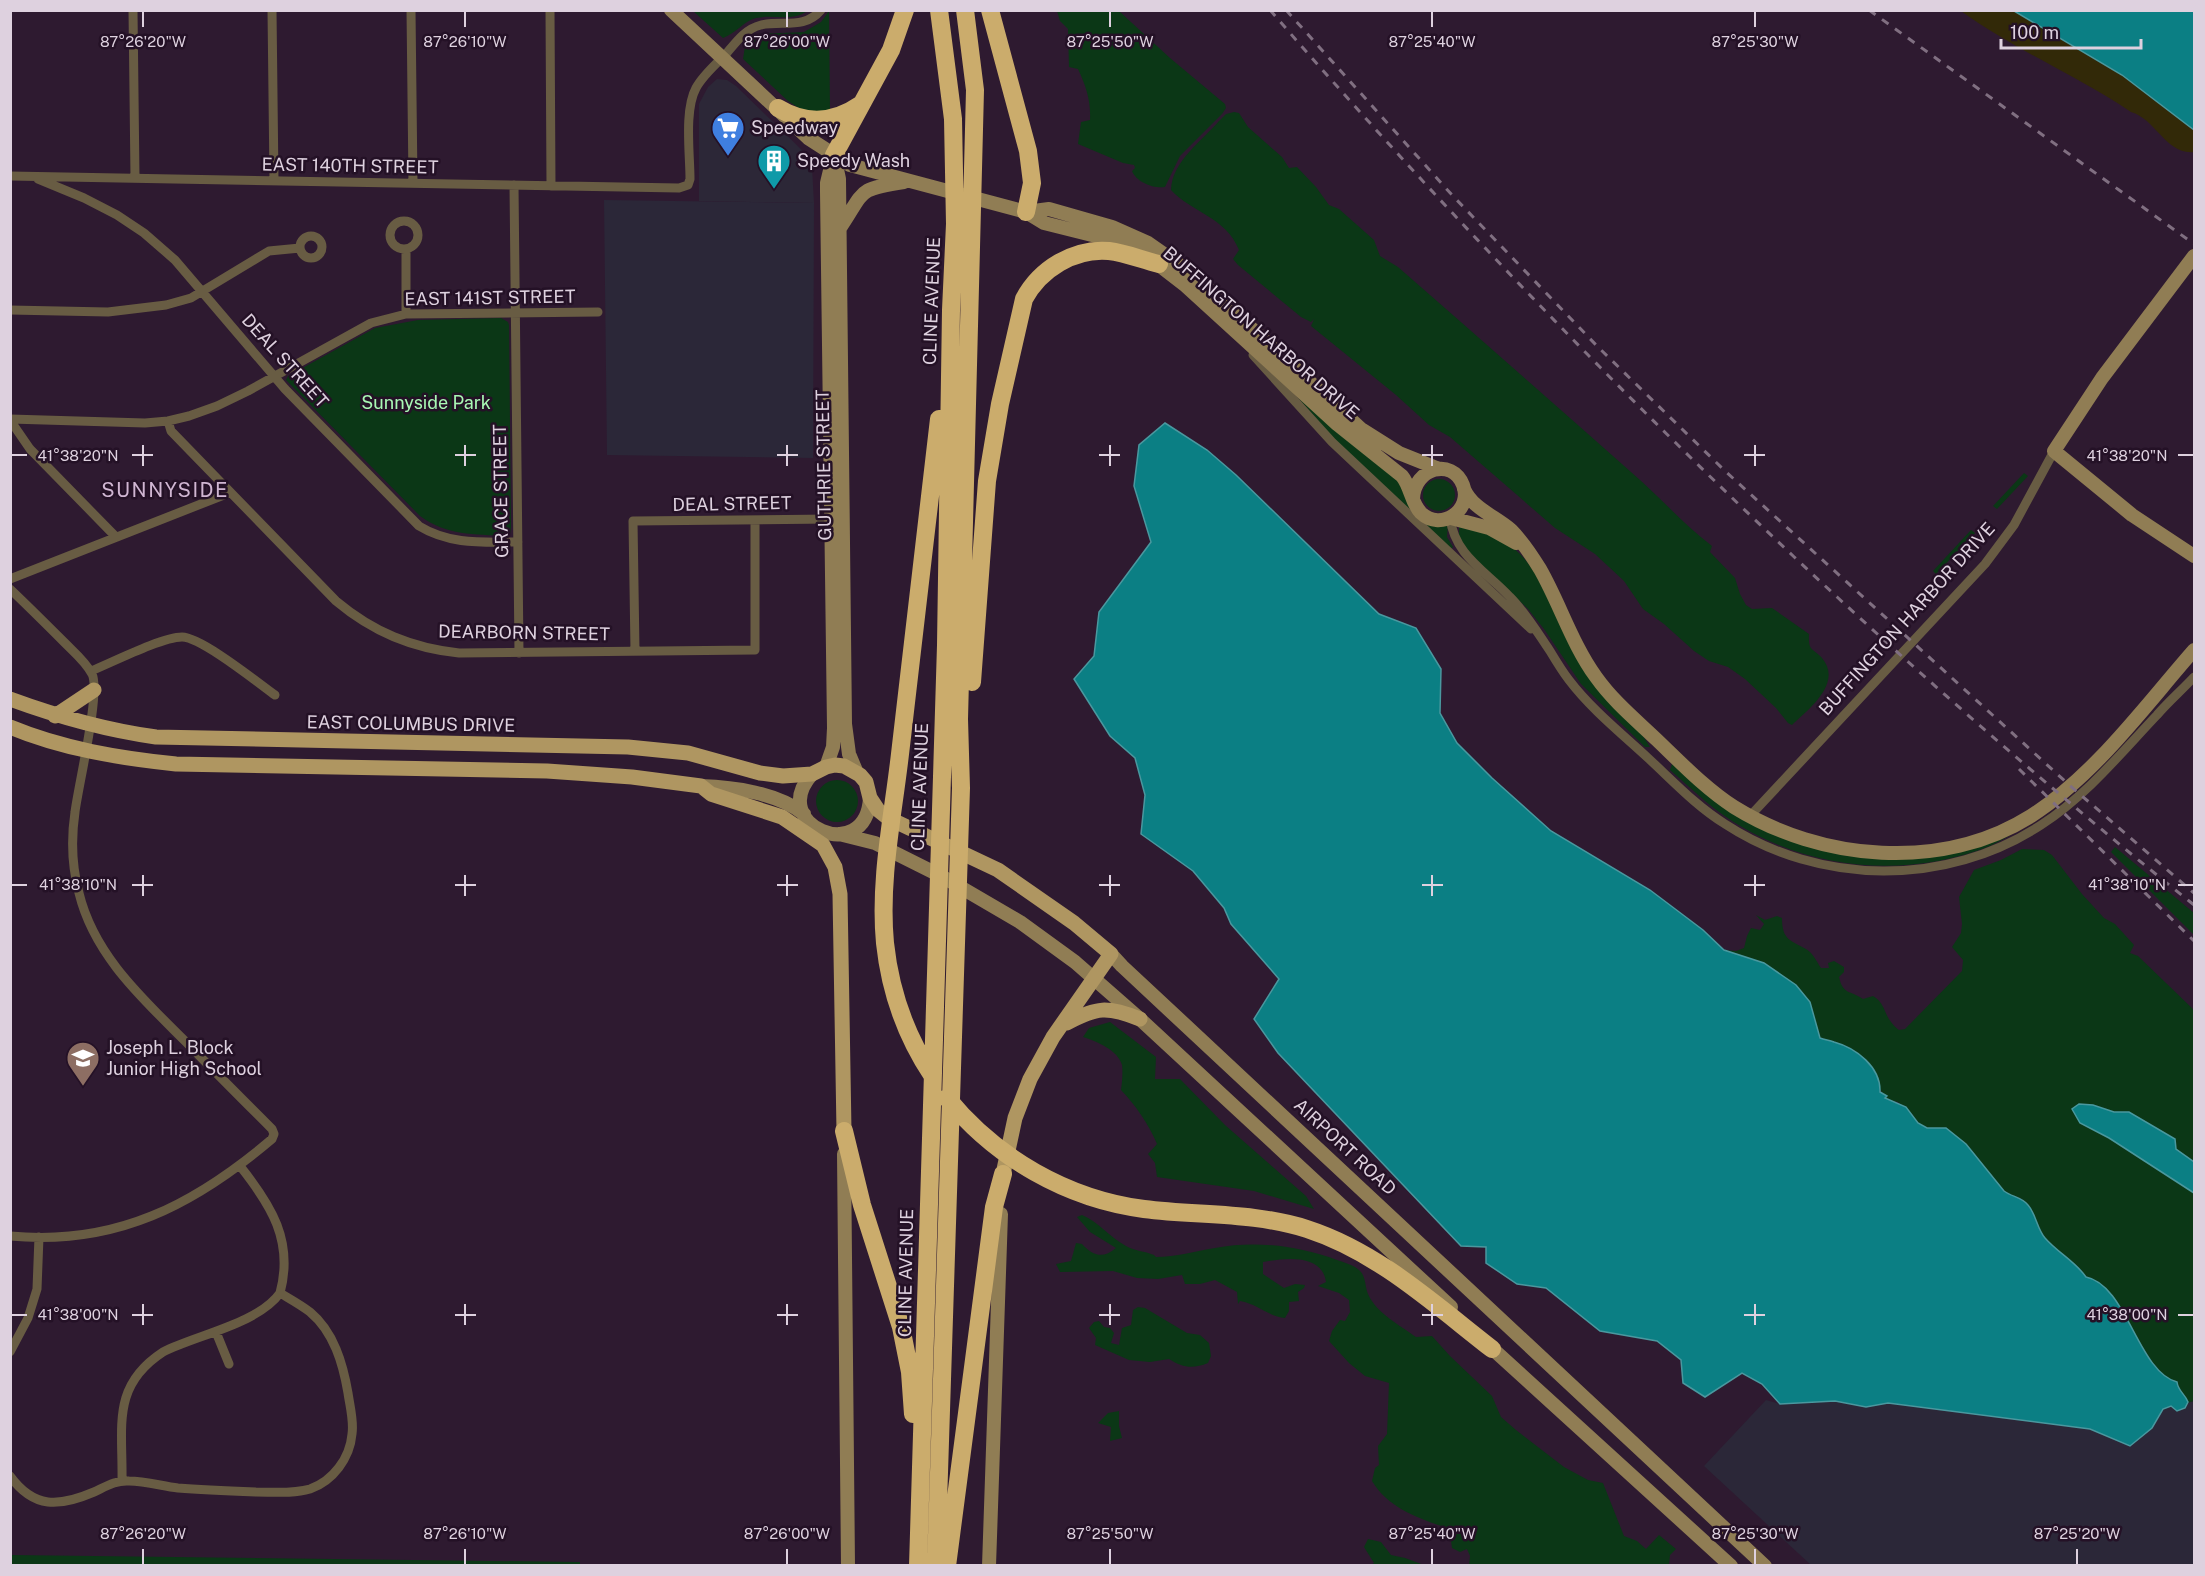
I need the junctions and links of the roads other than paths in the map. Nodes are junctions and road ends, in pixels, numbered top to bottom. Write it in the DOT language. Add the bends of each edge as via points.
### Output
graph roads {
  1 [pos="133,10"];
  2 [pos="272,10"];
  3 [pos="411,10"];
  4 [pos="550,10"];
  5 [pos="671,10"];
  6 [pos="821,10"];
  7 [pos="905,10"];
  8 [pos="939,10"];
  9 [pos="965,10"];
  10 [pos="990,10"];
  11 [pos="722,57"];
  12 [pos="860,105"];
  13 [pos="778,108"];
  14 [pos="834,156"];
  15 [pos="10,176"];
  16 [pos="33,177"];
  17 [pos="135,178"];
  18 [pos="274,181"];
  19 [pos="911,181"];
  20 [pos="413,183"];
  21 [pos="514,185"];
  22 [pos="551,186"];
  23 [pos="1026,212"];
  24 [pos="840,228"];
  25 [pos="300,248"];
  26 [pos="406,249"];
  27 [pos="2194,256"];
  28 [pos="1159,264"];
  29 [pos="202,291"];
  30 [pos="10,310"];
  31 [pos="951,310"];
  32 [pos="598,312"];
  33 [pos="516,313"];
  34 [pos="406,314"];
  35 [pos="835,314"];
  36 [pos="1219,318"];
  37 [pos="275,376"];
  38 [pos="10,420"];
  39 [pos="168,421"];
  40 [pos="2054,451"];
  41 [pos="1439,469"];
  42 [pos="1464,488"];
  43 [pos="229,493"];
  44 [pos="1413,499"];
  45 [pos="1450,518"];
  46 [pos="831,519"];
  47 [pos="754,520"];
  48 [pos="116,537"];
  49 [pos="518,542"];
  50 [pos="2194,556"];
  51 [pos="1532,557"];
  52 [pos="10,579"];
  53 [pos="10,589"];
  54 [pos="1545,643"];
  55 [pos="2194,650"];
  56 [pos="635,651"];
  57 [pos="519,652"];
  58 [pos="91,671"];
  59 [pos="2194,677"];
  60 [pos="94,690"];
  61 [pos="275,695"];
  62 [pos="10,699"];
  63 [pos="55,716"];
  64 [pos="89,726"];
  65 [pos="10,727"];
  66 [pos="2119,746"];
  67 [pos="85,751"];
  68 [pos="819,770"];
  69 [pos="857,773"];
  70 [pos="700,786"];
  71 [pos="961,788"];
  72 [pos="870,798"];
  73 [pos="1750,816"];
  74 [pos="806,818"];
  75 [pos="2035,821"];
  76 [pos="839,834"];
  77 [pos="823,845"];
  78 [pos="1111,954"];
  79 [pos="1095,979"];
  80 [pos="1140,1019"];
  81 [pos="1061,1026"];
  82 [pos="844,1131"];
  83 [pos="240,1166"];
  84 [pos="1003,1174"];
  85 [pos="10,1236"];
  86 [pos="39,1237"];
  87 [pos="280,1293"];
  88 [pos="216,1332"];
  89 [pos="1492,1350"];
  90 [pos="10,1352"];
  91 [pos="229,1364"];
  92 [pos="10,1476"];
  93 [pos="122,1481"];
  94 [pos="1675,1481"];
  95 [pos="1657,1499"];
  96 [pos="848,1566"];
  97 [pos="918,1566"];
  98 [pos="936,1566"];
  99 [pos="947,1566"];
  100 [pos="989,1566"];
  101 [pos="1731,1566"];
  102 [pos="1765,1566"];
  1 -- 17 [label="street"];
  2 -- 18 [label="street"];
  3 -- 20 [label="street"];
  4 -- 22 [label="street"];
  5 -- 11 [label="main road"];
  6 -- 11 [label="street" via="802,23 767,24 751,29"];
  7 -- 12 [label="highway" via="891,50"];
  8 -- 31 [label="highway, CLINE AVENUE" via="953,119 955,224"];
  9 -- 71 [label="highway, CLINE AVENUE" via="975,90 959,719"];
  10 -- 23 [label="highway" via="1028,151 1032,183"];
  11 -- 13 [label="main road"];
  11 -- 22 [label="street, EAST 140TH STREET" via="700,82 691,102 688,184 679,188"];
  12 -- 13 [label="highway" via="837,118 821,121"];
  12 -- 14 [label="highway"];
  13 -- 14 [label="main road" via="808,138"];
  14 -- 19 [label="main road" via="850,165"];
  14 -- 24 [label="main road, GUTHRIE STREET" via="839,179"];
  14 -- 35 [label="main road, GUTHRIE STREET" via="827,183"];
  15 -- 16 [label="street, EAST 140TH STREET"];
  16 -- 17 [label="street, EAST 140TH STREET"];
  16 -- 29 [label="street, DEAL STREET" via="84,198 130,224 167,253"];
  17 -- 18 [label="street, EAST 140TH STREET"];
  18 -- 20 [label="street, EAST 140TH STREET"];
  19 -- 23 [label="main road"];
  19 -- 24 [label="main road" via="866,191"];
  20 -- 21 [label="street, EAST 140TH STREET"];
  21 -- 22 [label="street, EAST 140TH STREET"];
  21 -- 33 [label="street, GRACE STREET"];
  23 -- 28 [label="main road, BUFFINGTON HARBOR DRIVE" via="1044,223 1134,248"];
  23 -- 41 [label="main road, BUFFINGTON HARBOR DRIVE" via="1049,209 1096,222 1164,252 1361,429 1386,447"];
  24 -- 35 [label="main road, GUTHRIE STREET"];
  25 -- 29 [label="street" via="269,251"];
  26 -- 34 [label="street"];
  27 -- 40 [label="main road, BUFFINGTON HARBOR DRIVE" via="2102,378"];
  28 -- 36 [label="main road, BUFFINGTON HARBOR DRIVE"];
  28 -- 71 [label="highway" via="1107,251 1083,254 1049,269 1024,299 987,481"];
  29 -- 30 [label="street" via="186,300 128,311"];
  29 -- 37 [label="street, DEAL STREET"];
  31 -- 89 [label="highway" via="885,883 887,960 894,991 929,1071 961,1114 992,1144 1038,1174 1081,1194 1124,1206 1251,1217 1319,1233 1380,1264"];
  31 -- 97 [label="highway, CLINE AVENUE" via="946,645"];
  32 -- 33 [label="street, EAST 141ST STREET"];
  33 -- 34 [label="street, EAST 141ST STREET"];
  33 -- 49 [label="street, GRACE STREET"];
  34 -- 37 [label="street, EAST 141ST STREET" via="371,323"];
  35 -- 46 [label="main road, GUTHRIE STREET"];
  35 -- 69 [label="main road, GUTHRIE STREET" via="844,704 849,754"];
  36 -- 44 [label="main road, BUFFINGTON HARBOR DRIVE" via="1337,424 1402,476"];
  36 -- 54 [label="street" via="1332,442"];
  37 -- 39 [label="street, EAST 141ST STREET" via="217,406"];
  37 -- 49 [label="street, DEAL STREET" via="418,526 453,541"];
  38 -- 39 [label="street, EAST 141ST STREET"];
  38 -- 48 [label="street" via="30,449"];
  39 -- 43 [label="street, DEARBORN STREET" via="171,431"];
  40 -- 50 [label="main road" via="2132,515"];
  40 -- 73 [label="street, BUFFINGTON HARBOR DRIVE" via="2014,525 1985,564"];
  41 -- 42 [label="main road" via="1455,474"];
  41 -- 44 [label="main road" via="1422,475"];
  42 -- 45 [label="main road" via="1463,505"];
  42 -- 51 [label="main road" via="1474,504 1511,530"];
  43 -- 48 [label="street"];
  43 -- 57 [label="street, DEARBORN STREET" via="336,601 375,628 438,651"];
  44 -- 45 [label="main road" via="1423,515 1440,521"];
  45 -- 51 [label="main road" via="1489,528"];
  45 -- 54 [label="street" via="1457,544 1529,618"];
  46 -- 47 [label="street, DEAL STREET"];
  46 -- 68 [label="main road, GUTHRIE STREET" via="834,728 832,747"];
  47 -- 56 [label="street, DEARBORN STREET" via="755,650"];
  47 -- 56 [label="street, DEAL STREET" via="633,521"];
  48 -- 52 [label="street"];
  49 -- 57 [label="street, GRACE STREET"];
  51 -- 73 [label="main road" via="1597,679 1698,778"];
  53 -- 58 [label="street"];
  54 -- 75 [label="street" via="1569,681 1592,706 1689,797 1740,834 1790,856 1872,872 1935,867 2009,843"];
  55 -- 66 [label="main road"];
  56 -- 57 [label="street, DEARBORN STREET"];
  58 -- 60 [label="street"];
  58 -- 61 [label="street" via="170,639 186,638 201,643"];
  59 -- 66 [label="street"];
  60 -- 63 [label="main road"];
  60 -- 64 [label="street"];
  62 -- 63 [label="main road, EAST COLUMBUS DRIVE"];
  63 -- 64 [label="main road, EAST COLUMBUS DRIVE"];
  64 -- 67 [label="street"];
  64 -- 68 [label="main road, EAST COLUMBUS DRIVE" via="189,739 628,747 708,757 769,775"];
  65 -- 67 [label="main road"];
  66 -- 75 [label="main road"];
  67 -- 70 [label="main road" via="176,764 547,771"];
  67 -- 83 [label="street" via="72,842 79,894 88,921 130,986 272,1129 272,1139"];
  68 -- 69 [label="main road" via="844,766"];
  68 -- 74 [label="main road" via="803,786"];
  69 -- 72 [label="main road" via="866,782"];
  70 -- 74 [label="main road" via="777,798"];
  70 -- 77 [label="main road" via="711,794 782,817"];
  71 -- 98 [label="highway, CLINE AVENUE"];
  72 -- 76 [label="main road" via="860,825"];
  72 -- 78 [label="main road, AIRPORT ROAD" via="888,818 1015,880"];
  73 -- 75 [label="main road" via="1810,842 1848,850 1887,852 1930,850"];
  74 -- 76 [label="main road" via="820,832"];
  74 -- 77 [label="main road"];
  76 -- 79 [label="main road" via="875,843 977,896 1020,922"];
  77 -- 82 [label="main road" via="838,875 840,894"];
  78 -- 79 [label="main road"];
  78 -- 94 [label="main road, AIRPORT ROAD"];
  79 -- 80 [label="main road"];
  79 -- 81 [label="main road"];
  80 -- 81 [label="main road" via="1113,1009 1097,1009"];
  80 -- 89 [label="main road" via="1435,1291"];
  81 -- 84 [label="main road" via="1021,1098"];
  82 -- 96 [label="main road"];
  82 -- 97 [label="highway" via="862,1205 902,1327 910,1372"];
  83 -- 86 [label="street" via="176,1206 130,1224"];
  83 -- 87 [label="street" via="265,1197 277,1222 283,1260"];
  84 -- 99 [label="highway" via="994,1207"];
  84 -- 100 [label="main road"];
  85 -- 86 [label="street"];
  86 -- 90 [label="street" via="37,1289 28,1318"];
  87 -- 88 [label="street" via="239,1322"];
  87 -- 93 [label="street" via="319,1321 343,1368 353,1433 347,1455 335,1473 317,1486 288,1492 204,1490"];
  88 -- 91 [label="street"];
  88 -- 93 [label="street" via="164,1352 136,1375 124,1402"];
  89 -- 95 [label="main road"];
  92 -- 93 [label="street" via="26,1494 51,1503"];
  94 -- 95 [label="main road"];
  94 -- 102 [label="main road, AIRPORT ROAD"];
  95 -- 101 [label="main road"];
}
